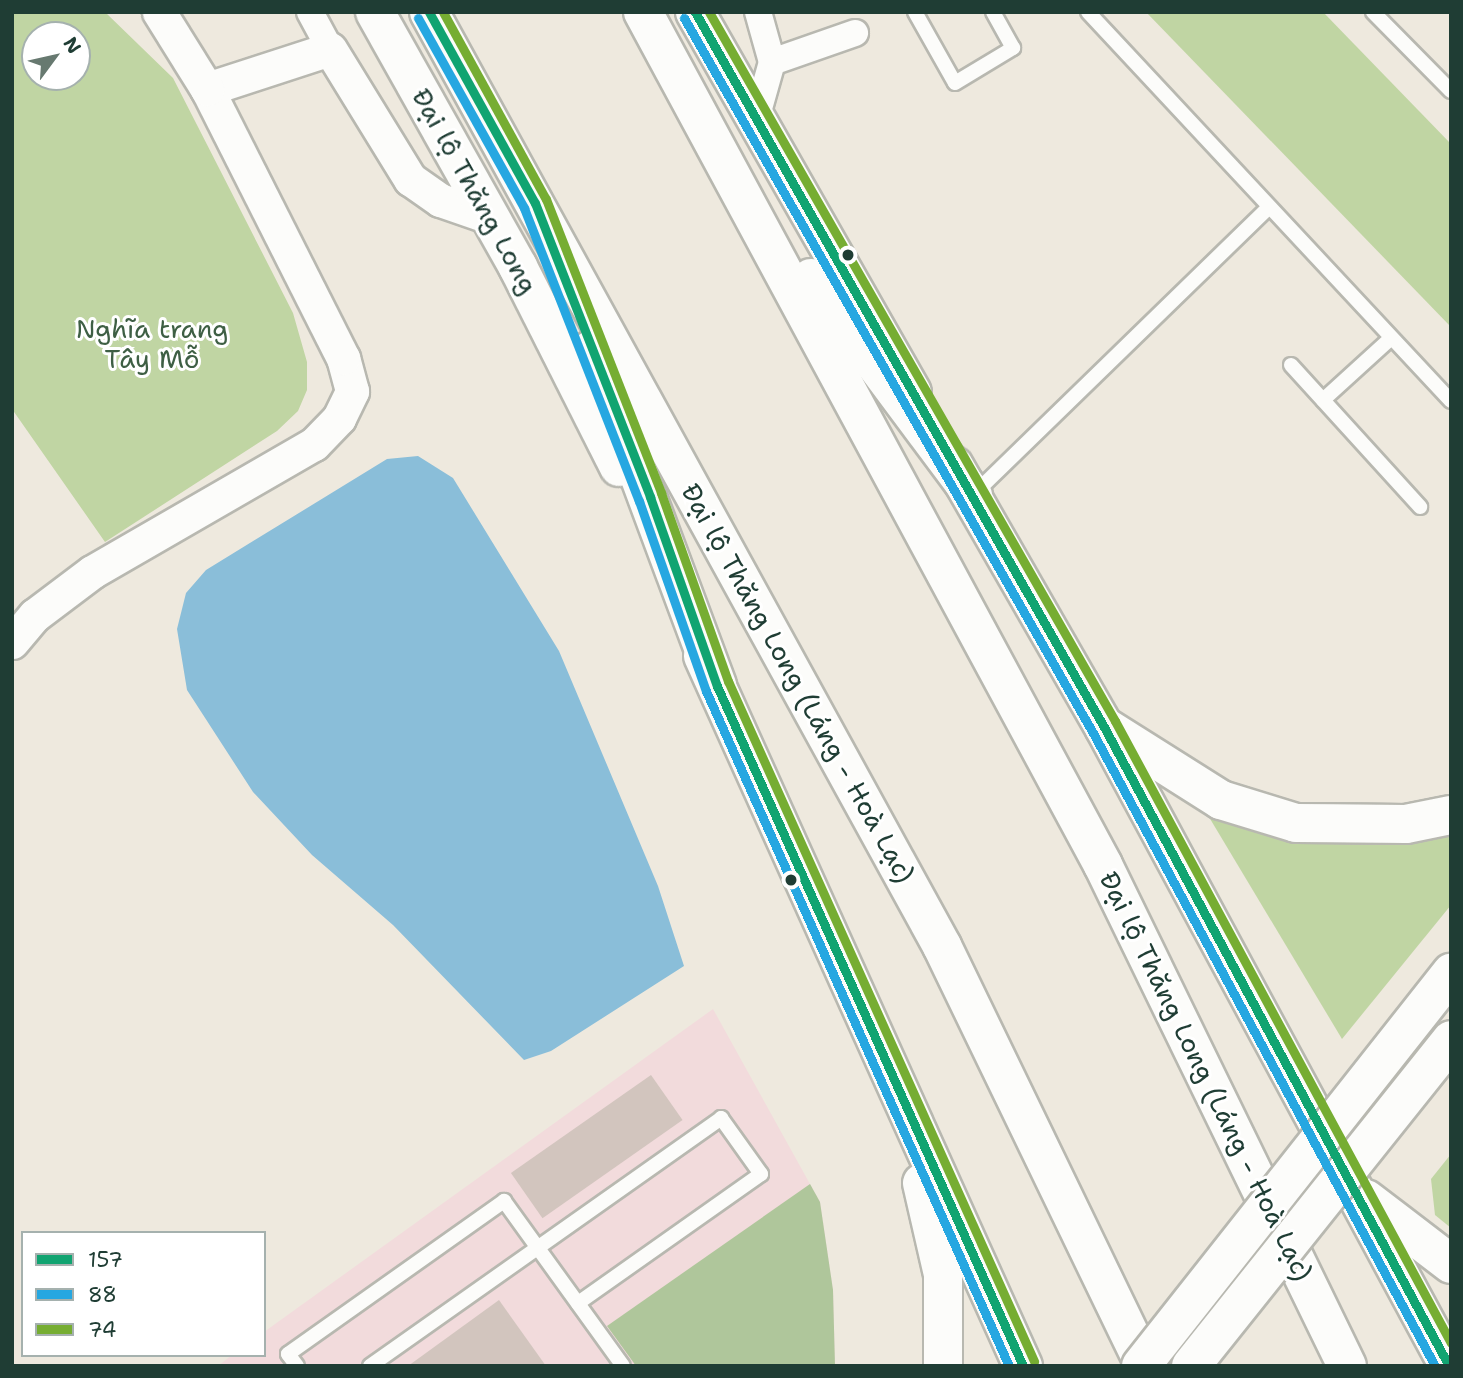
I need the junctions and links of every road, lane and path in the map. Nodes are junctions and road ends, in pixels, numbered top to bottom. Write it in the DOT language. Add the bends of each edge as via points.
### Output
graph roads {
  1 [pos="159,12"];
  2 [pos="310,12"];
  3 [pos="375,12"];
  4 [pos="429,12"];
  5 [pos="643,12"];
  6 [pos="695,12"];
  7 [pos="758,12"];
  8 [pos="915,12"];
  9 [pos="993,12"];
  10 [pos="1373,12"];
  11 [pos="1089,13"];
  12 [pos="855,33"];
  13 [pos="330,49"];
  14 [pos="772,62"];
  15 [pos="207,89"];
  16 [pos="1451,91"];
  17 [pos="694,106"];
  18 [pos="756,119"];
  19 [pos="536,203"];
  20 [pos="1267,209"];
  21 [pos="489,217"];
  22 [pos="1390,339"];
  23 [pos="1291,366"];
  24 [pos="1449,397"];
  25 [pos="1323,400"];
  26 [pos="973,495"];
  27 [pos="1420,507"];
  28 [pos="12,642"];
  29 [pos="717,686"];
  30 [pos="1104,727"];
  31 [pos="1451,815"];
  32 [pos="1451,973"];
  33 [pos="1451,1040"];
  34 [pos="906,1110"];
  35 [pos="1357,1191"];
  36 [pos="538,1248"];
  37 [pos="1451,1264"];
  38 [pos="578,1303"];
  39 [pos="297,1366"];
  40 [pos="370,1366"];
  41 [pos="623,1366"];
  42 [pos="943,1366"];
  43 [pos="1023,1366"];
  44 [pos="1143,1366"];
  45 [pos="1191,1366"];
  46 [pos="1347,1366"];
  47 [pos="1449,1366"];
  1 -- 15 [label="street"];
  2 -- 13 [label="street"];
  3 -- 21 [label="main road, Đại lộ Thăng Long"];
  4 -- 19 [label="main road, Đại lộ Thăng Long (Láng - Hoà Lạc)"];
  5 -- 17 [label="main road, Đại lộ Thăng Long (Láng - Hoà Lạc)"];
  6 -- 18 [label="main road"];
  7 -- 14 [label="street"];
  8 -- 9 [label="lane" via="955,83 1013,48"];
  10 -- 16 [label="lane"];
  11 -- 20 [label="lane"];
  12 -- 14 [label="street"];
  13 -- 15 [label="street"];
  13 -- 21 [label="street" via="410,179 440,200"];
  14 -- 18 [label="street"];
  15 -- 28 [label="street" via="343,358 352,391 339,418 314,444 92,572 35,615"];
  17 -- 26 [label="main road" via="840,320"];
  17 -- 46 [label="main road, Đại lộ Thăng Long (Láng - Hoà Lạc)" via="1103,865"];
  18 -- 26 [label="main road"];
  19 -- 29 [label="main road" via="650,497"];
  19 -- 44 [label="main road, Đại lộ Thăng Long (Láng - Hoà Lạc)" via="942,946"];
  20 -- 22 [label="lane"];
  20 -- 26 [label="lane"];
  21 -- 29 [label="main road, Đại lộ Thăng Long" via="593,408"];
  22 -- 24 [label="lane"];
  22 -- 25 [label="lane"];
  23 -- 25 [label="lane"];
  25 -- 27 [label="lane"];
  26 -- 30 [label="main road"];
  29 -- 34 [label="main road, Đại lộ Thăng Long"];
  30 -- 31 [label="main road" via="1222,800 1296,823 1406,824"];
  30 -- 35 [label="main road"];
  32 -- 44 [label="main road, bridge"];
  33 -- 45 [label="main road, bridge"];
  34 -- 42 [label="main road" via="943,1275"];
  34 -- 43 [label="main road, Đại lộ Thăng Long"];
  35 -- 37 [label="main road"];
  35 -- 47 [label="main road"];
  36 -- 38 [label="lane"];
  36 -- 38 [label="lane" via="721,1118 761,1174"];
  36 -- 39 [label="lane" via="505,1201 288,1354"];
  36 -- 40 [label="lane"];
  38 -- 41 [label="lane"];
}
